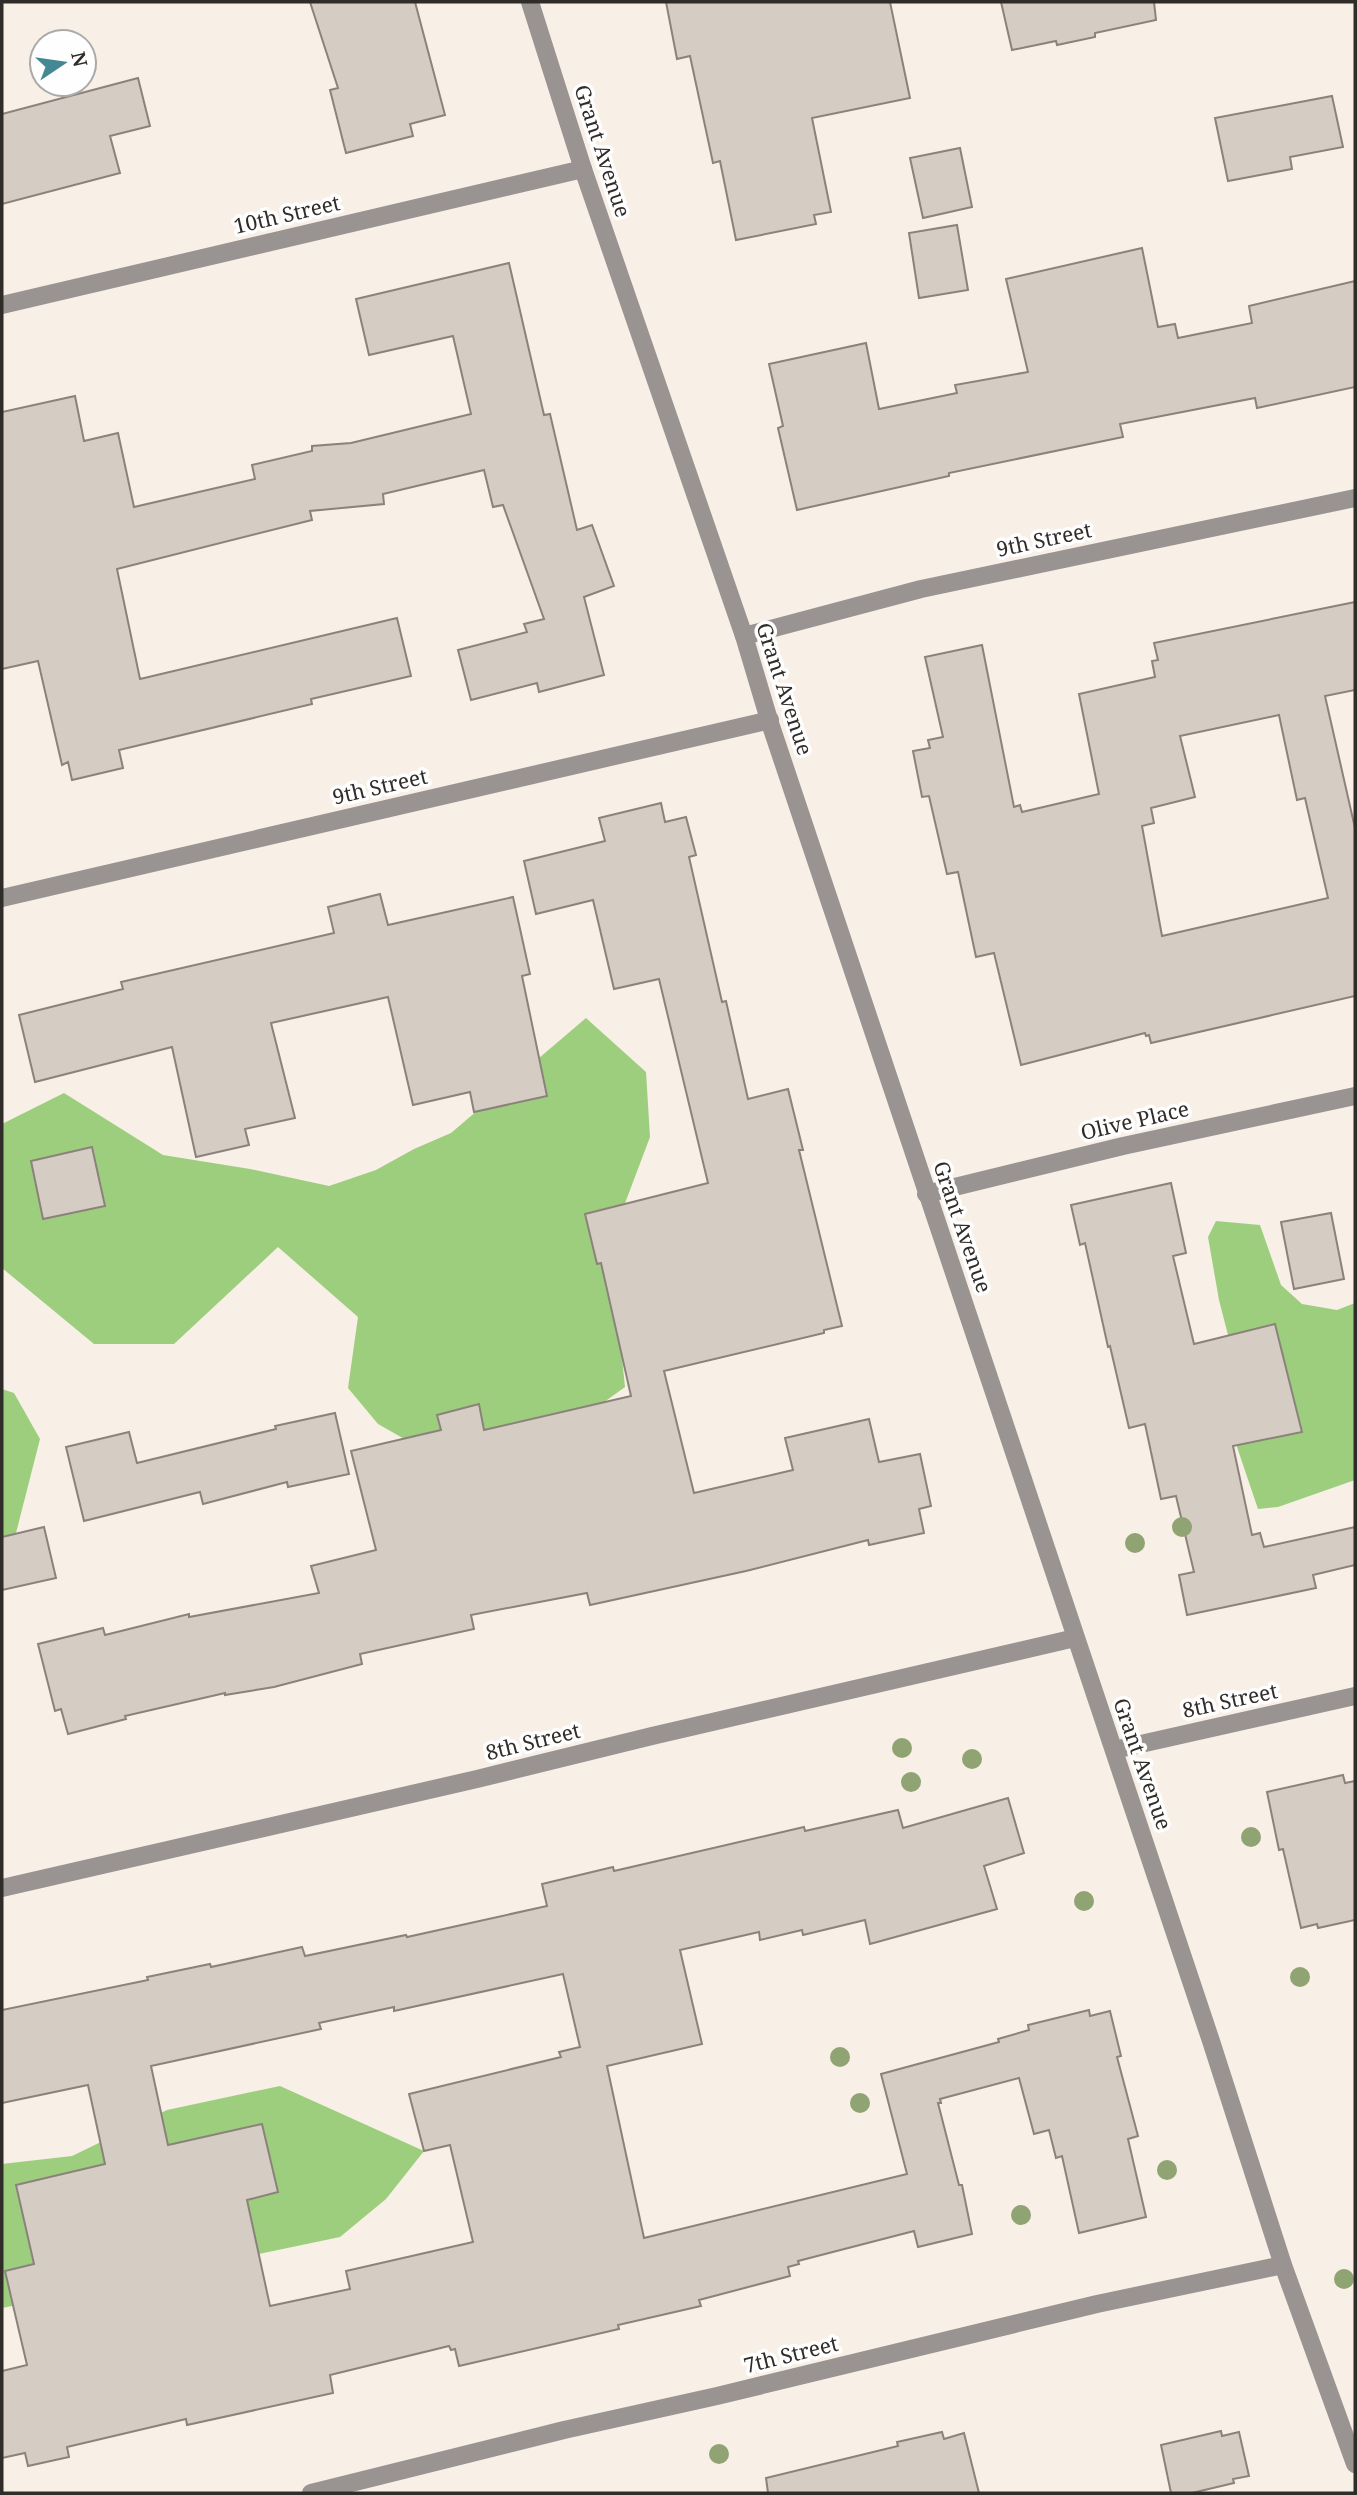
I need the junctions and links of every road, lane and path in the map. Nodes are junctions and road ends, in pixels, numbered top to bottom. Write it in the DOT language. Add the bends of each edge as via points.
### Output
graph roads {
  1 [pos="530,2"];
  2 [pos="583,169"];
  3 [pos="2,305"];
  4 [pos="1355,498"];
  5 [pos="744,636"];
  6 [pos="770,720"];
  7 [pos="2,898"];
  8 [pos="1355,1096"];
  9 [pos="926,1194"];
  10 [pos="1075,1638"];
  11 [pos="1355,1696"];
  12 [pos="1114,1750"];
  13 [pos="2,1888"];
  14 [pos="1283,2264"];
  15 [pos="1354,2457"];
  16 [pos="311,2493"];
  1 -- 2 [label="street, Grant Avenue"];
  2 -- 3 [label="street, 10th Street"];
  2 -- 5 [label="street, Grant Avenue"];
  4 -- 5 [label="street, 9th Street" via="921,589"];
  5 -- 6 [label="street, Grant Avenue"];
  6 -- 7 [label="street, 9th Street"];
  6 -- 9 [label="street, Grant Avenue"];
  8 -- 9 [label="street, Olive Place"];
  9 -- 10 [label="street, Grant Avenue"];
  10 -- 12 [label="street, Grant Avenue"];
  10 -- 13 [label="street, 8th Street"];
  11 -- 12 [label="street, 8th Street"];
  12 -- 14 [label="street, Grant Avenue"];
  14 -- 15 [label="street, Grant Avenue"];
  14 -- 16 [label="street, 7th Street" via="1097,2304"];
}
